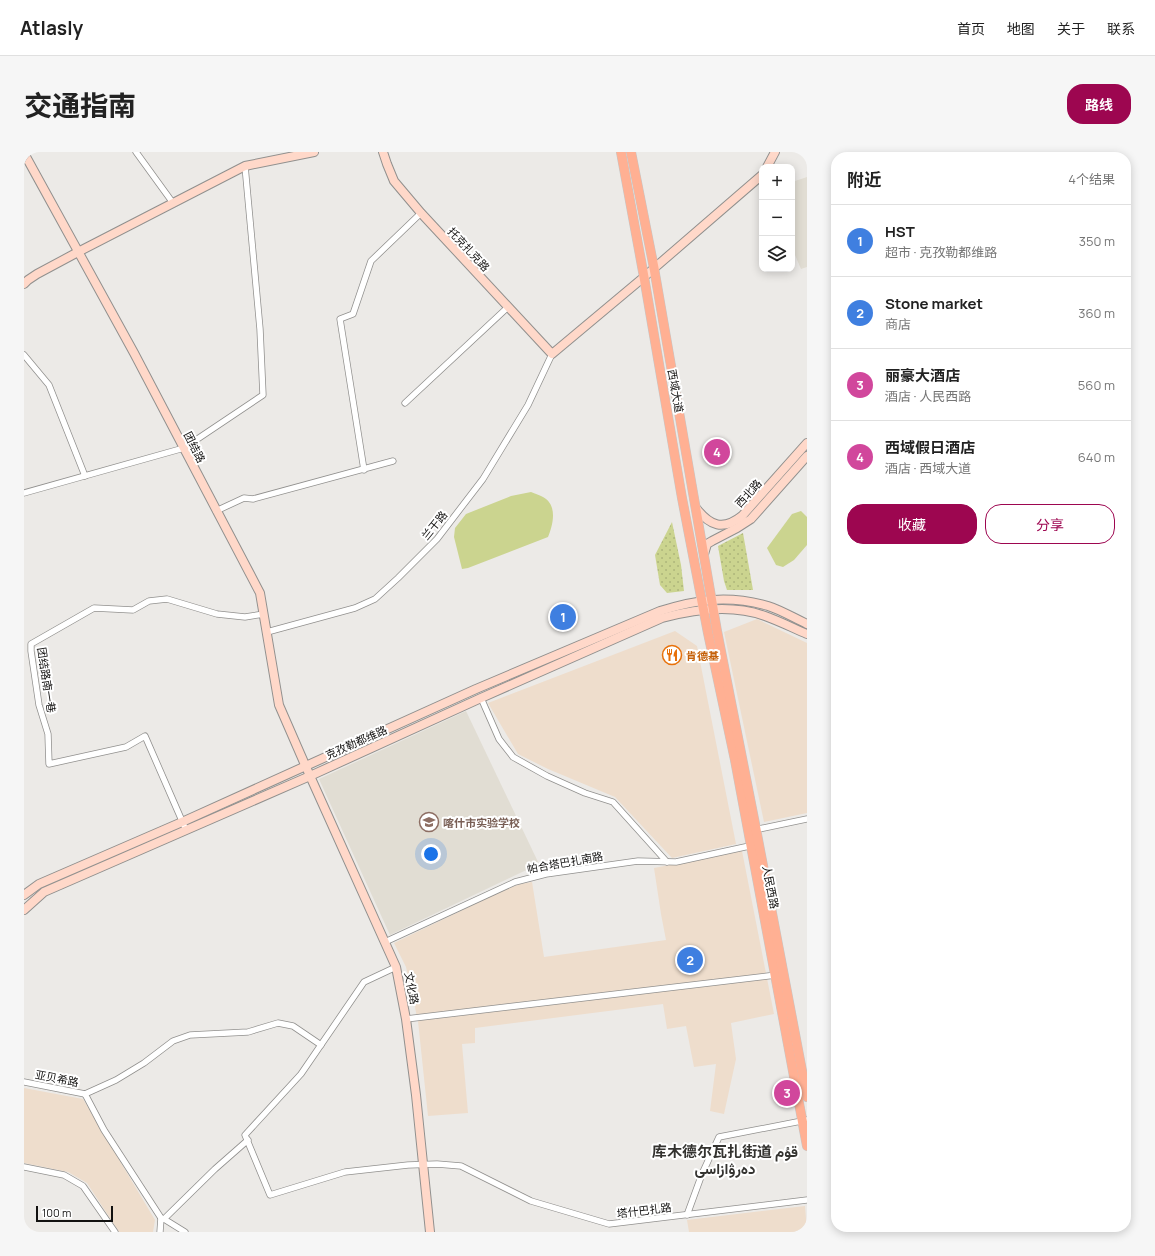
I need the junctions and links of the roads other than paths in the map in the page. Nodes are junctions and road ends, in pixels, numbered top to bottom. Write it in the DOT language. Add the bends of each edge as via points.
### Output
graph roads {
  1 [pos="136,152"];
  2 [pos="314,152"];
  3 [pos="383,152"];
  4 [pos="621,152"];
  5 [pos="631,152"];
  6 [pos="775,152"];
  7 [pos="24,153"];
  8 [pos="769,164"];
  9 [pos="245,166"];
  10 [pos="759,178"];
  11 [pos="173,203"];
  12 [pos="421,213"];
  13 [pos="78,252"];
  14 [pos="654,268"];
  15 [pos="644,277"];
  16 [pos="24,284"];
  17 [pos="508,307"];
  18 [pos="552,354"];
  19 [pos="24,355"];
  20 [pos="405,403"];
  21 [pos="807,444"];
  22 [pos="184,448"];
  23 [pos="807,456"];
  24 [pos="393,461"];
  25 [pos="364,470"];
  26 [pos="85,476"];
  27 [pos="24,493"];
  28 [pos="696,508"];
  29 [pos="216,511"];
  30 [pos="704,554"];
  31 [pos="712,600"];
  32 [pos="702,601"];
  33 [pos="704,610"];
  34 [pos="714,610"];
  35 [pos="264,614"];
  36 [pos="807,624"];
  37 [pos="266,632"];
  38 [pos="712,632"];
  39 [pos="807,634"];
  40 [pos="481,698"];
  41 [pos="306,767"];
  42 [pos="310,776"];
  43 [pos="807,819"];
  44 [pos="184,826"];
  45 [pos="752,830"];
  46 [pos="755,844"];
  47 [pos="667,862"];
  48 [pos="24,895"];
  49 [pos="24,910"];
  50 [pos="385,942"];
  51 [pos="396,967"];
  52 [pos="776,975"];
  53 [pos="406,1019"];
  54 [pos="321,1045"];
  55 [pos="24,1082"];
  56 [pos="85,1094"];
  57 [pos="807,1097"];
  58 [pos="805,1120"];
  59 [pos="248,1140"];
  60 [pos="807,1146"];
  61 [pos="423,1165"];
  62 [pos="24,1167"];
  63 [pos="807,1200"];
  64 [pos="688,1215"];
  65 [pos="162,1219"];
  66 [pos="115,1232"];
  67 [pos="160,1232"];
  68 [pos="185,1232"];
  69 [pos="430,1232"];
  1 -- 11 [label="street"];
  2 -- 9 [label="main road"];
  3 -- 12 [label="main road, 托克扎克路" via="394,181"];
  4 -- 15 [label="main road, 西域大道"];
  5 -- 14 [label="main road, 西域大道"];
  6 -- 8 [label="main road"];
  7 -- 13 [label="main road, 团结路"];
  9 -- 11 [label="main road"];
  9 -- 22 [label="street" via="260,329 263,395"];
  10 -- 14 [label="main road"];
  11 -- 13 [label="main road"];
  12 -- 17 [label="main road, 托克扎克路"];
  12 -- 25 [label="street" via="370,261 353,314 340,319"];
  13 -- 16 [label="main road"];
  13 -- 22 [label="main road, 团结路"];
  14 -- 15 [label="main road"];
  14 -- 28 [label="main road, 西域大道"];
  15 -- 18 [label="main road"];
  15 -- 32 [label="main road, 西域大道"];
  17 -- 18 [label="main road, 托克扎克路"];
  17 -- 20 [label="street"];
  18 -- 37 [label="street, 兰干路" via="528,405 483,479 437,539 398,578 375,599 355,608"];
  19 -- 26 [label="street" via="49,385"];
  21 -- 28 [label="main road, 西北路" via="736,521 725,525 711,523"];
  22 -- 26 [label="street"];
  22 -- 29 [label="main road, 团结路"];
  23 -- 30 [label="main road, 西北路" via="751,519 707,544"];
  24 -- 25 [label="street"];
  25 -- 29 [label="street" via="253,499 244,498"];
  26 -- 27 [label="street"];
  28 -- 30 [label="main road, 西域大道"];
  29 -- 35 [label="main road, 团结路" via="260,593"];
  30 -- 31 [label="main road, 西域大道"];
  31 -- 32 [label="main road, 克孜勒都维路"];
  31 -- 34 [label="main road, 西域大道"];
  31 -- 36 [label="main road, 克孜勒都维路" via="740,600 769,607"];
  32 -- 33 [label="main road, 西域大道"];
  32 -- 41 [label="main road, 克孜勒都维路" via="660,611 476,689"];
  33 -- 34 [label="main road, 克孜勒都维路"];
  33 -- 38 [label="main road, 西域大道"];
  33 -- 40 [label="main road, 克孜勒都维路" via="662,618"];
  34 -- 38 [label="main road, 西域大道"];
  34 -- 39 [label="main road, 克孜勒都维路" via="742,610"];
  35 -- 37 [label="main road, 团结路"];
  35 -- 44 [label="street, 团结路南一巷" via="244,617 217,614 168,599 148,601 133,610 94,608 31,644 39,705 48,734 49,764 126,747 145,736"];
  37 -- 41 [label="main road, 团结路" via="279,705"];
  38 -- 45 [label="main road, 人民西路" via="735,760"];
  40 -- 42 [label="main road, 克孜勒都维路"];
  40 -- 47 [label="street" via="500,739 513,757 547,776 613,802"];
  41 -- 42 [label="main road, 文化路"];
  41 -- 44 [label="main road, 克孜勒都维路"];
  42 -- 44 [label="main road, 克孜勒都维路"];
  42 -- 50 [label="main road, 文化路"];
  43 -- 45 [label="street"];
  44 -- 48 [label="main road, 克孜勒都维路" via="39,884"];
  44 -- 49 [label="main road, 克孜勒都维路" via="44,892"];
  45 -- 46 [label="main road, 人民西路"];
  46 -- 47 [label="street, 帕合塔巴扎南路"];
  46 -- 52 [label="main road, 人民西路"];
  46 -- 57 [label="main road, 人民西路"];
  47 -- 50 [label="street, 帕合塔巴扎南路" via="638,861 546,874 515,882"];
  50 -- 51 [label="main road, 文化路"];
  51 -- 53 [label="main road, 文化路"];
  51 -- 54 [label="street" via="364,982"];
  52 -- 53 [label="street"];
  52 -- 58 [label="main road, 人民西路"];
  53 -- 61 [label="main road, 文化路"];
  54 -- 56 [label="street" via="293,1026 278,1023 248,1032 190,1035 173,1041 144,1064"];
  54 -- 59 [label="street" via="301,1074 245,1135"];
  55 -- 56 [label="street, 亚贝希路"];
  56 -- 65 [label="street" via="104,1130"];
  58 -- 60 [label="main road, 人民西路"];
  58 -- 64 [label="street" via="718,1137"];
  59 -- 61 [label="street, 塔什巴扎路" via="270,1195 345,1172"];
  59 -- 65 [label="street"];
  61 -- 64 [label="street, 塔什巴扎路" via="461,1166 531,1201 609,1224"];
  61 -- 69 [label="main road, 文化路"];
  62 -- 66 [label="street" via="64,1175 83,1186"];
  63 -- 64 [label="street, 塔什巴扎路"];
  65 -- 67 [label="street"];
  65 -- 68 [label="street"];
}
